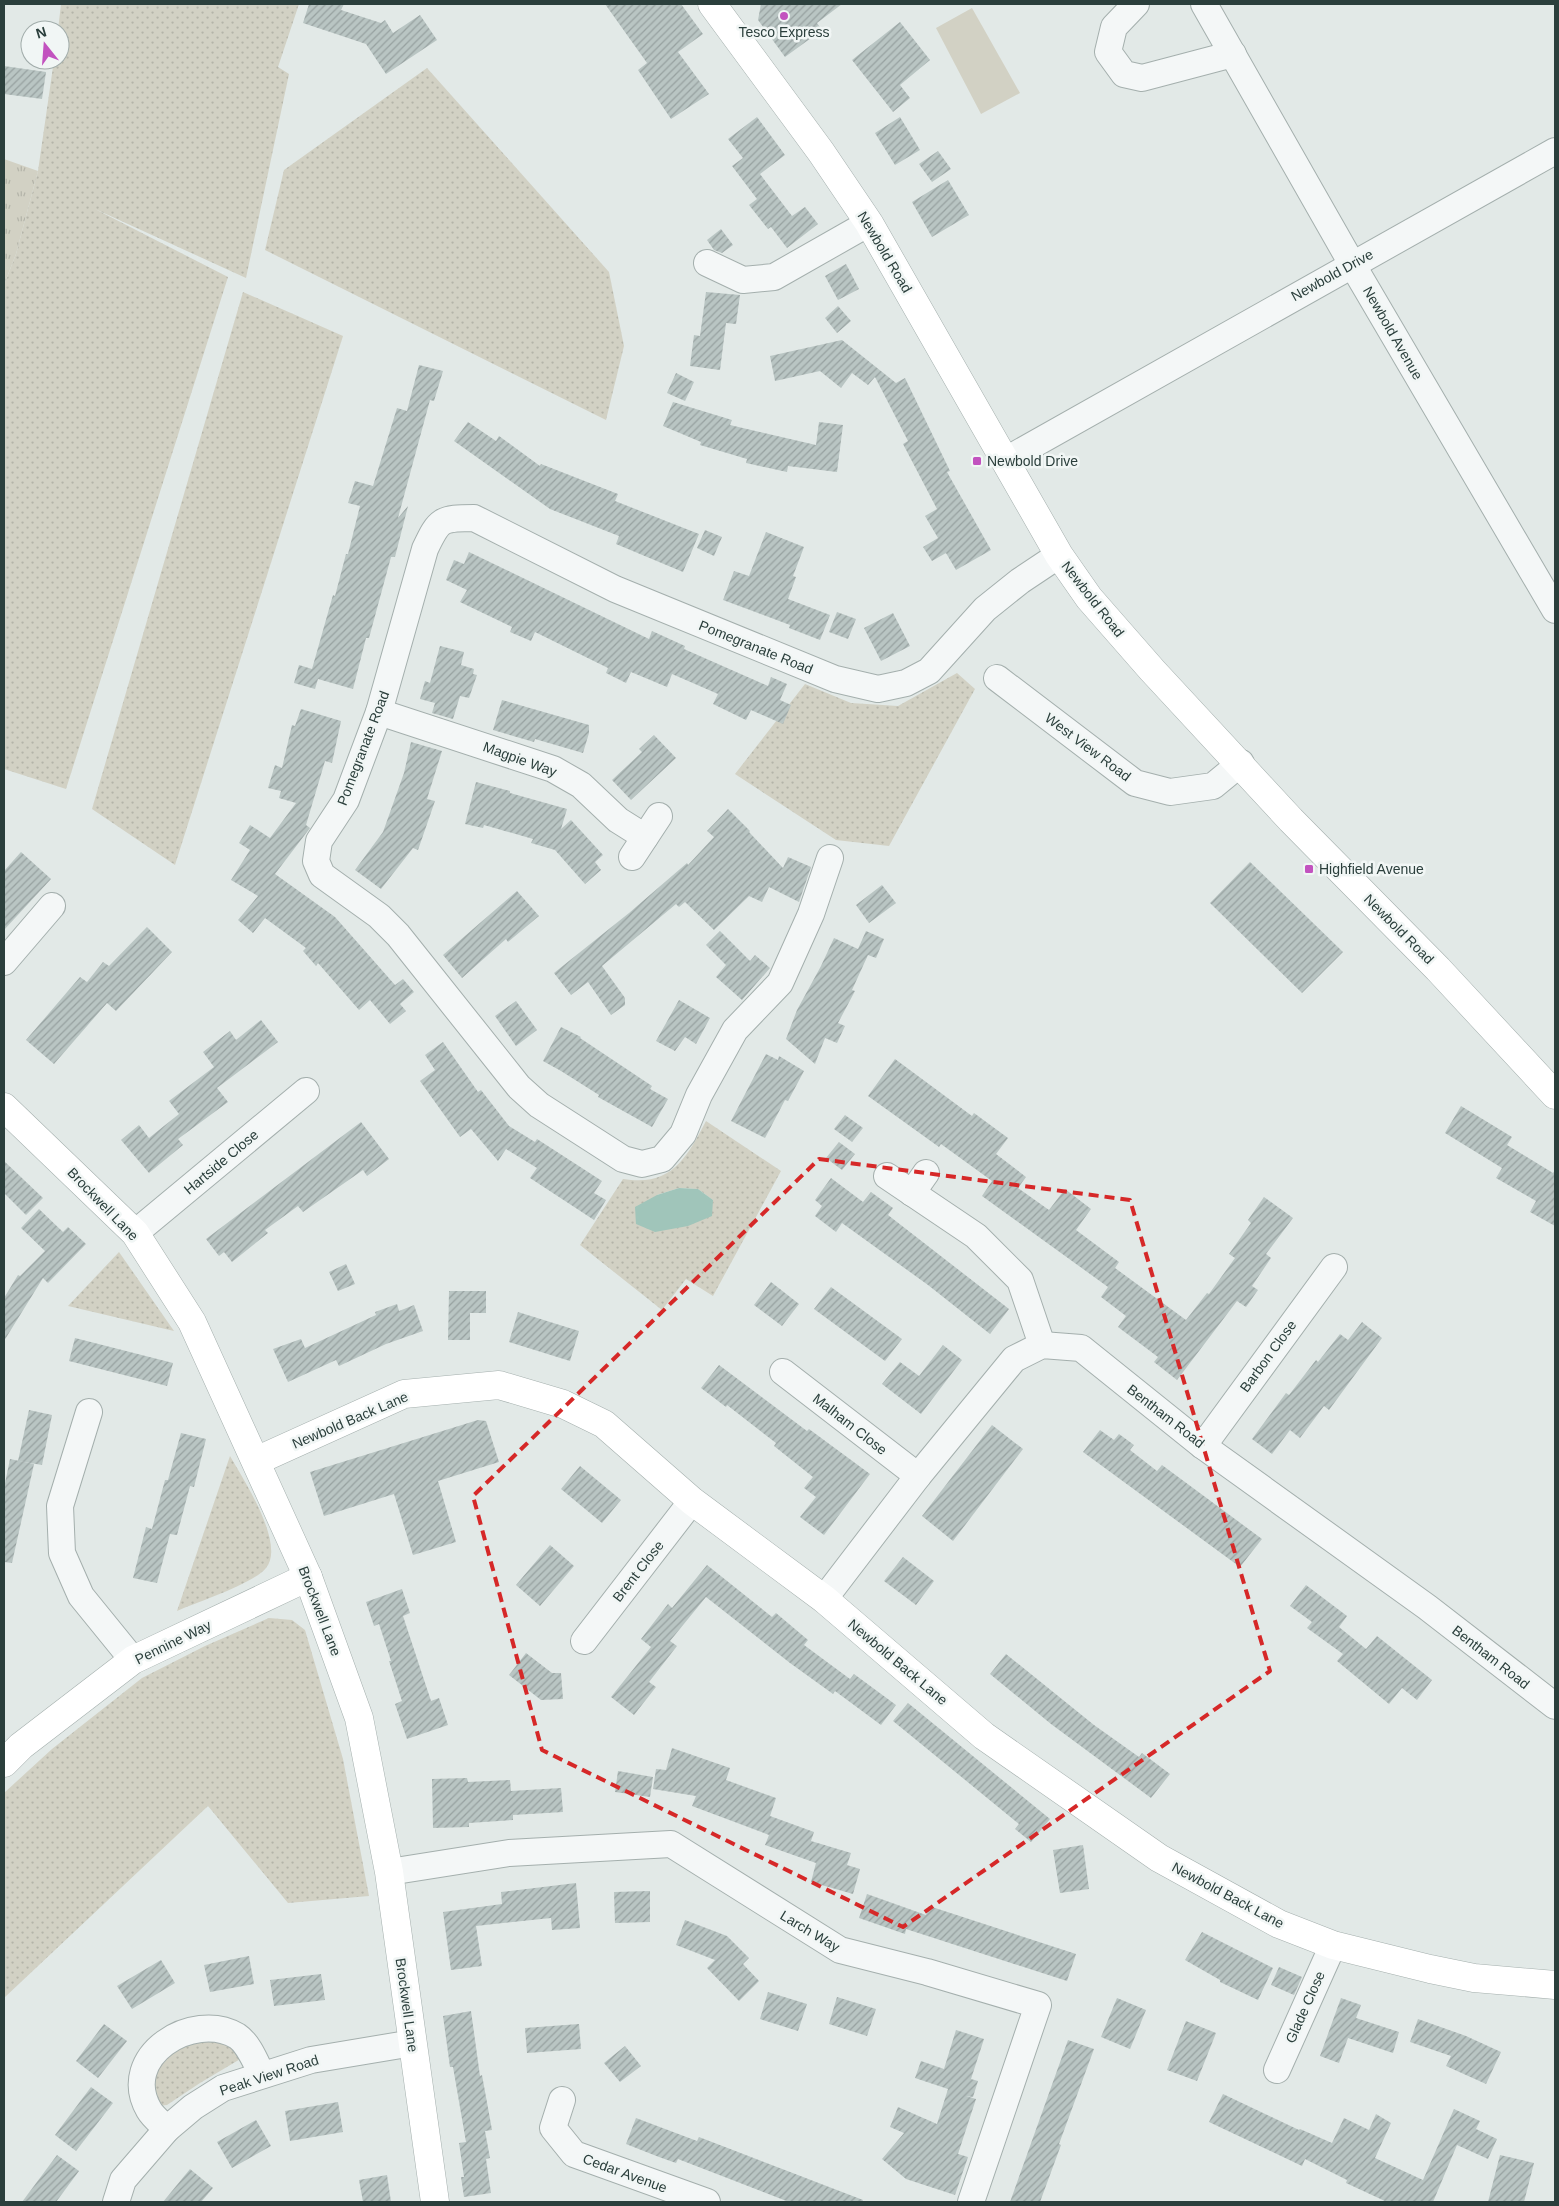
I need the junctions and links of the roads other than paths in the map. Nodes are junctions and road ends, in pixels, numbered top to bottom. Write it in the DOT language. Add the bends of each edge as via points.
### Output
graph roads {
  1 [pos="712,4"];
  2 [pos="1136,4"];
  3 [pos="1204,4"];
  4 [pos="1233,54"];
  5 [pos="1555,150"];
  6 [pos="869,223"];
  7 [pos="707,264"];
  8 [pos="1352,264"];
  9 [pos="1006,460"];
  10 [pos="1059,554"];
  11 [pos="1555,610"];
  12 [pos="997,678"];
  13 [pos="379,712"];
  14 [pos="1241,763"];
  15 [pos="645,837"];
  16 [pos="829,856"];
  17 [pos="52,906"];
  18 [pos="4,962"];
  19 [pos="306,1091"];
  20 [pos="1555,1095"];
  21 [pos="4,1107"];
  22 [pos="887,1176"];
  23 [pos="135,1233"];
  24 [pos="1334,1267"];
  25 [pos="1042,1345"];
  26 [pos="783,1372"];
  27 [pos="89,1412"];
  28 [pos="1203,1446"];
  29 [pos="256,1461"];
  30 [pos="918,1476"];
  31 [pos="692,1501"];
  32 [pos="308,1577"];
  33 [pos="824,1600"];
  34 [pos="584,1640"];
  35 [pos="132,1660"];
  36 [pos="1555,1706"];
  37 [pos="4,1763"];
  38 [pos="389,1872"];
  39 [pos="1333,1945"];
  40 [pos="1555,1985"];
  41 [pos="412,2043"];
  42 [pos="1277,2070"];
  43 [pos="262,2075"];
  44 [pos="562,2100"];
  45 [pos="167,2130"];
  46 [pos="116,2202"];
  47 [pos="435,2202"];
  48 [pos="707,2202"];
  49 [pos="971,2202"];
  1 -- 6 [label="street, Newbold Road"];
  2 -- 4 [label="street" via="1114,28 1108,52 1124,74 1142,78"];
  3 -- 4 [label="street, Newbold Avenue"];
  4 -- 8 [label="street, Newbold Avenue"];
  5 -- 8 [label="street, Newbold Drive"];
  6 -- 7 [label="street" via="774,277 744,280"];
  6 -- 9 [label="street, Newbold Road"];
  8 -- 9 [label="street, Newbold Drive"];
  8 -- 11 [label="street, Newbold Avenue"];
  9 -- 10 [label="street, Newbold Road"];
  10 -- 13 [label="street, Pomegranate Road" via="985,608 929,671 906,683 878,690 834,679 615,589 474,518 448,518 435,527 425,549"];
  10 -- 14 [label="street, Newbold Road" via="1089,598"];
  12 -- 14 [label="street, West View Road" via="1135,782 1170,792 1213,786"];
  13 -- 15 [label="street, Magpie Way" via="553,769 581,785 618,820"];
  13 -- 16 [label="street, Pomegranate Road" via="346,800 319,841 316,861 322,875 379,916 398,936 519,1087 539,1105 623,1159 642,1164 662,1159 683,1134 699,1095 735,1030 780,983 811,914"];
  14 -- 20 [label="street, Newbold Road" via="1291,820 1438,969"];
  17 -- 18 [label="street"];
  19 -- 23 [label="street, Hartside Close"];
  21 -- 23 [label="street, Brockwell Lane"];
  22 -- 25 [label="street" via="919,1183 1020,1280"];
  23 -- 29 [label="street, Brockwell Lane" via="192,1322"];
  24 -- 28 [label="street, Barbon Close"];
  25 -- 28 [label="street, Bentham Road" via="1081,1348"];
  25 -- 30 [label="street" via="1014,1359"];
  26 -- 30 [label="street, Malham Close"];
  27 -- 35 [label="street" via="60,1506 62,1553 81,1596"];
  28 -- 36 [label="street, Bentham Road" via="1427,1607"];
  29 -- 31 [label="street, Newbold Back Lane" via="404,1394 499,1385 563,1404 604,1424"];
  29 -- 32 [label="street, Brockwell Lane"];
  30 -- 33 [label="street"];
  31 -- 33 [label="street, Newbold Back Lane"];
  31 -- 34 [label="street, Brent Close"];
  32 -- 35 [label="street, Pennine Way"];
  32 -- 38 [label="street, Brockwell Lane" via="359,1718"];
  33 -- 39 [label="street, Newbold Back Lane" via="984,1736 1159,1858 1279,1924"];
  35 -- 37 [label="street, Pennine Way" via="21,1746"];
  38 -- 41 [label="street, Brockwell Lane"];
  38 -- 49 [label="street, Larch Way" via="509,1853 671,1844 840,1950 1038,2005"];
  39 -- 40 [label="street, Newbold Back Lane" via="1474,1978"];
  39 -- 42 [label="street, Glade Close"];
  41 -- 43 [label="street, Peak View Road" via="311,2060"];
  41 -- 47 [label="street, Brockwell Lane"];
  43 -- 45 [label="street, Peak View Road" via="223,2088"];
  43 -- 45 [label="street" via="238,2037 222,2031 204,2028 186,2032 159,2046 149,2056 142,2082 149,2110"];
  44 -- 48 [label="street, Cedar Avenue" via="553,2128 574,2154"];
  45 -- 46 [label="street, Peak View Road" via="123,2180"];
}
